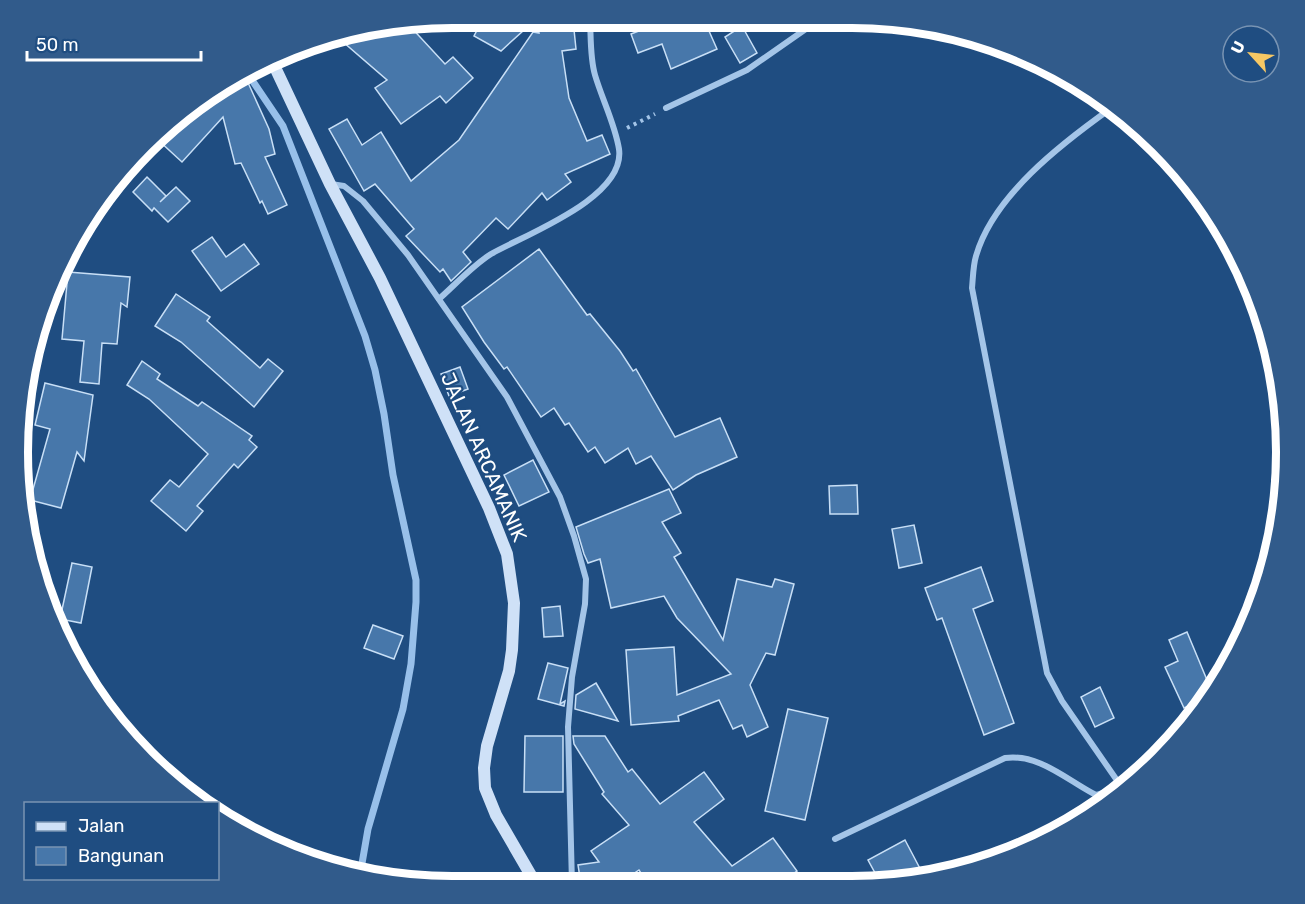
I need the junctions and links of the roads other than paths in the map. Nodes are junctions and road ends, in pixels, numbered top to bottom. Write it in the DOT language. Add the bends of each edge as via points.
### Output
graph roads {
  1 [pos="591,28"];
  2 [pos="807,28"];
  3 [pos="275,68"];
  4 [pos="666,108"];
  5 [pos="1106,112"];
  6 [pos="330,184"];
  7 [pos="439,299"];
  8 [pos="1118,782"];
  9 [pos="1104,793"];
  10 [pos="835,839"];
  11 [pos="531,876"];
  12 [pos="572,876"];
  1 -- 7 [label="street" via="595,74 615,134 618,159 607,183 543,230 490,255"];
  2 -- 4 [label="street" via="747,70"];
  3 -- 6 [label="street, JALAN ARCAMANIK"];
  5 -- 8 [label="street" via="1036,169 993,216 976,256 972,288 1047,673"];
  6 -- 7 [label="street" via="344,186 363,201"];
  6 -- 11 [label="street, JALAN ARCAMANIK" via="380,278 507,554 514,603 512,650 487,746 485,788"];
  7 -- 12 [label="street" via="527,430 560,497 582,559 585,604 568,727"];
  9 -- 10 [label="street" via="1096,795 1047,766 1017,756 1005,758"];
}
